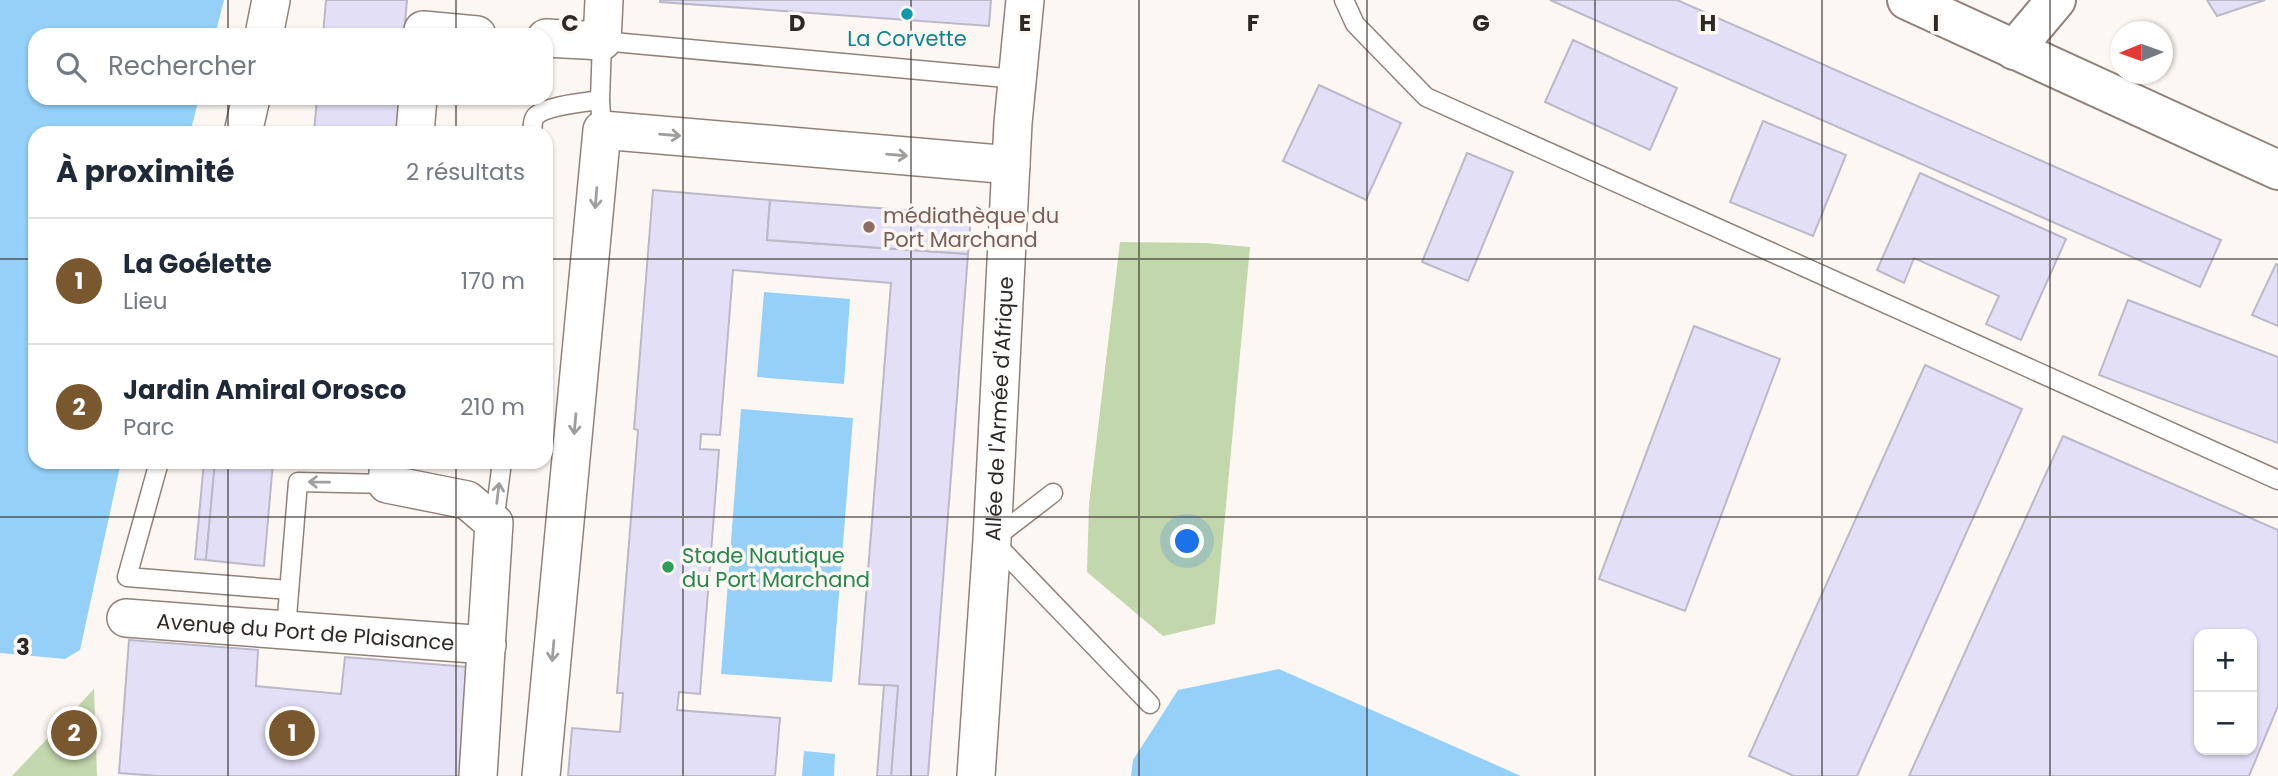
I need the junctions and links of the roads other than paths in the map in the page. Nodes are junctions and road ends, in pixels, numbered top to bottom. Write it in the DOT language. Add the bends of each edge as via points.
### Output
graph roads {
  1 [pos="271,0"];
  2 [pos="604,0"];
  3 [pos="1025,0"];
  4 [pos="1344,0"];
  5 [pos="1907,0"];
  6 [pos="2056,0"];
  7 [pos="265,28"];
  8 [pos="553,38"];
  9 [pos="603,41"];
  10 [pos="2014,50"];
  11 [pos="1017,79"];
  12 [pos="249,105"];
  13 [pos="417,105"];
  14 [pos="601,115"];
  15 [pos="244,126"];
  16 [pos="416,126"];
  17 [pos="533,126"];
  18 [pos="1011,164"];
  19 [pos="2278,170"];
  20 [pos="157,469"];
  21 [pos="501,469"];
  22 [pos="388,473"];
  23 [pos="2278,480"];
  24 [pos="1053,494"];
  25 [pos="495,523"];
  26 [pos="992,540"];
  27 [pos="289,590"];
  28 [pos="126,618"];
  29 [pos="286,629"];
  30 [pos="487,645"];
  31 [pos="1150,704"];
  32 [pos="478,776"];
  33 [pos="541,776"];
  34 [pos="976,776"];
  1 -- 7 [label="street"];
  2 -- 9 [label="street"];
  3 -- 11 [label="street, Allée de l'Armée d'Afrique"];
  4 -- 23 [label="lane" via="1354,24 1426,97"];
  5 -- 10 [label="main road"];
  6 -- 10 [label="main road"];
  8 -- 9 [label="street"];
  9 -- 11 [label="lane"];
  9 -- 14 [label="lane"];
  10 -- 19 [label="main road"];
  11 -- 18 [label="street, Allée de l'Armée d'Afrique"];
  12 -- 15 [label="street"];
  13 -- 16 [label="street"];
  14 -- 17 [label="lane" via="556,107 538,113"];
  14 -- 18 [label="street, one-way"];
  14 -- 33 [label="street, one-way"];
  18 -- 26 [label="street, Allée de l'Armée d'Afrique"];
  20 -- 27 [label="lane" via="127,577"];
  25 -- 21 [label="lane, one-way"];
  22 -- 25 [label="street" via="467,500"];
  22 -- 27 [label="lane, one-way" via="298,482"];
  24 -- 26 [label="lane"];
  25 -- 30 [label="street, Avenue du Port de Plaisance"];
  26 -- 31 [label="lane"];
  26 -- 34 [label="street, Allée de l'Armée d'Afrique"];
  27 -- 29 [label="lane"];
  28 -- 29 [label="street, Avenue du Port de Plaisance"];
  29 -- 30 [label="street, Avenue du Port de Plaisance"];
  30 -- 32 [label="street, Avenue du Port de Plaisance"];
}
